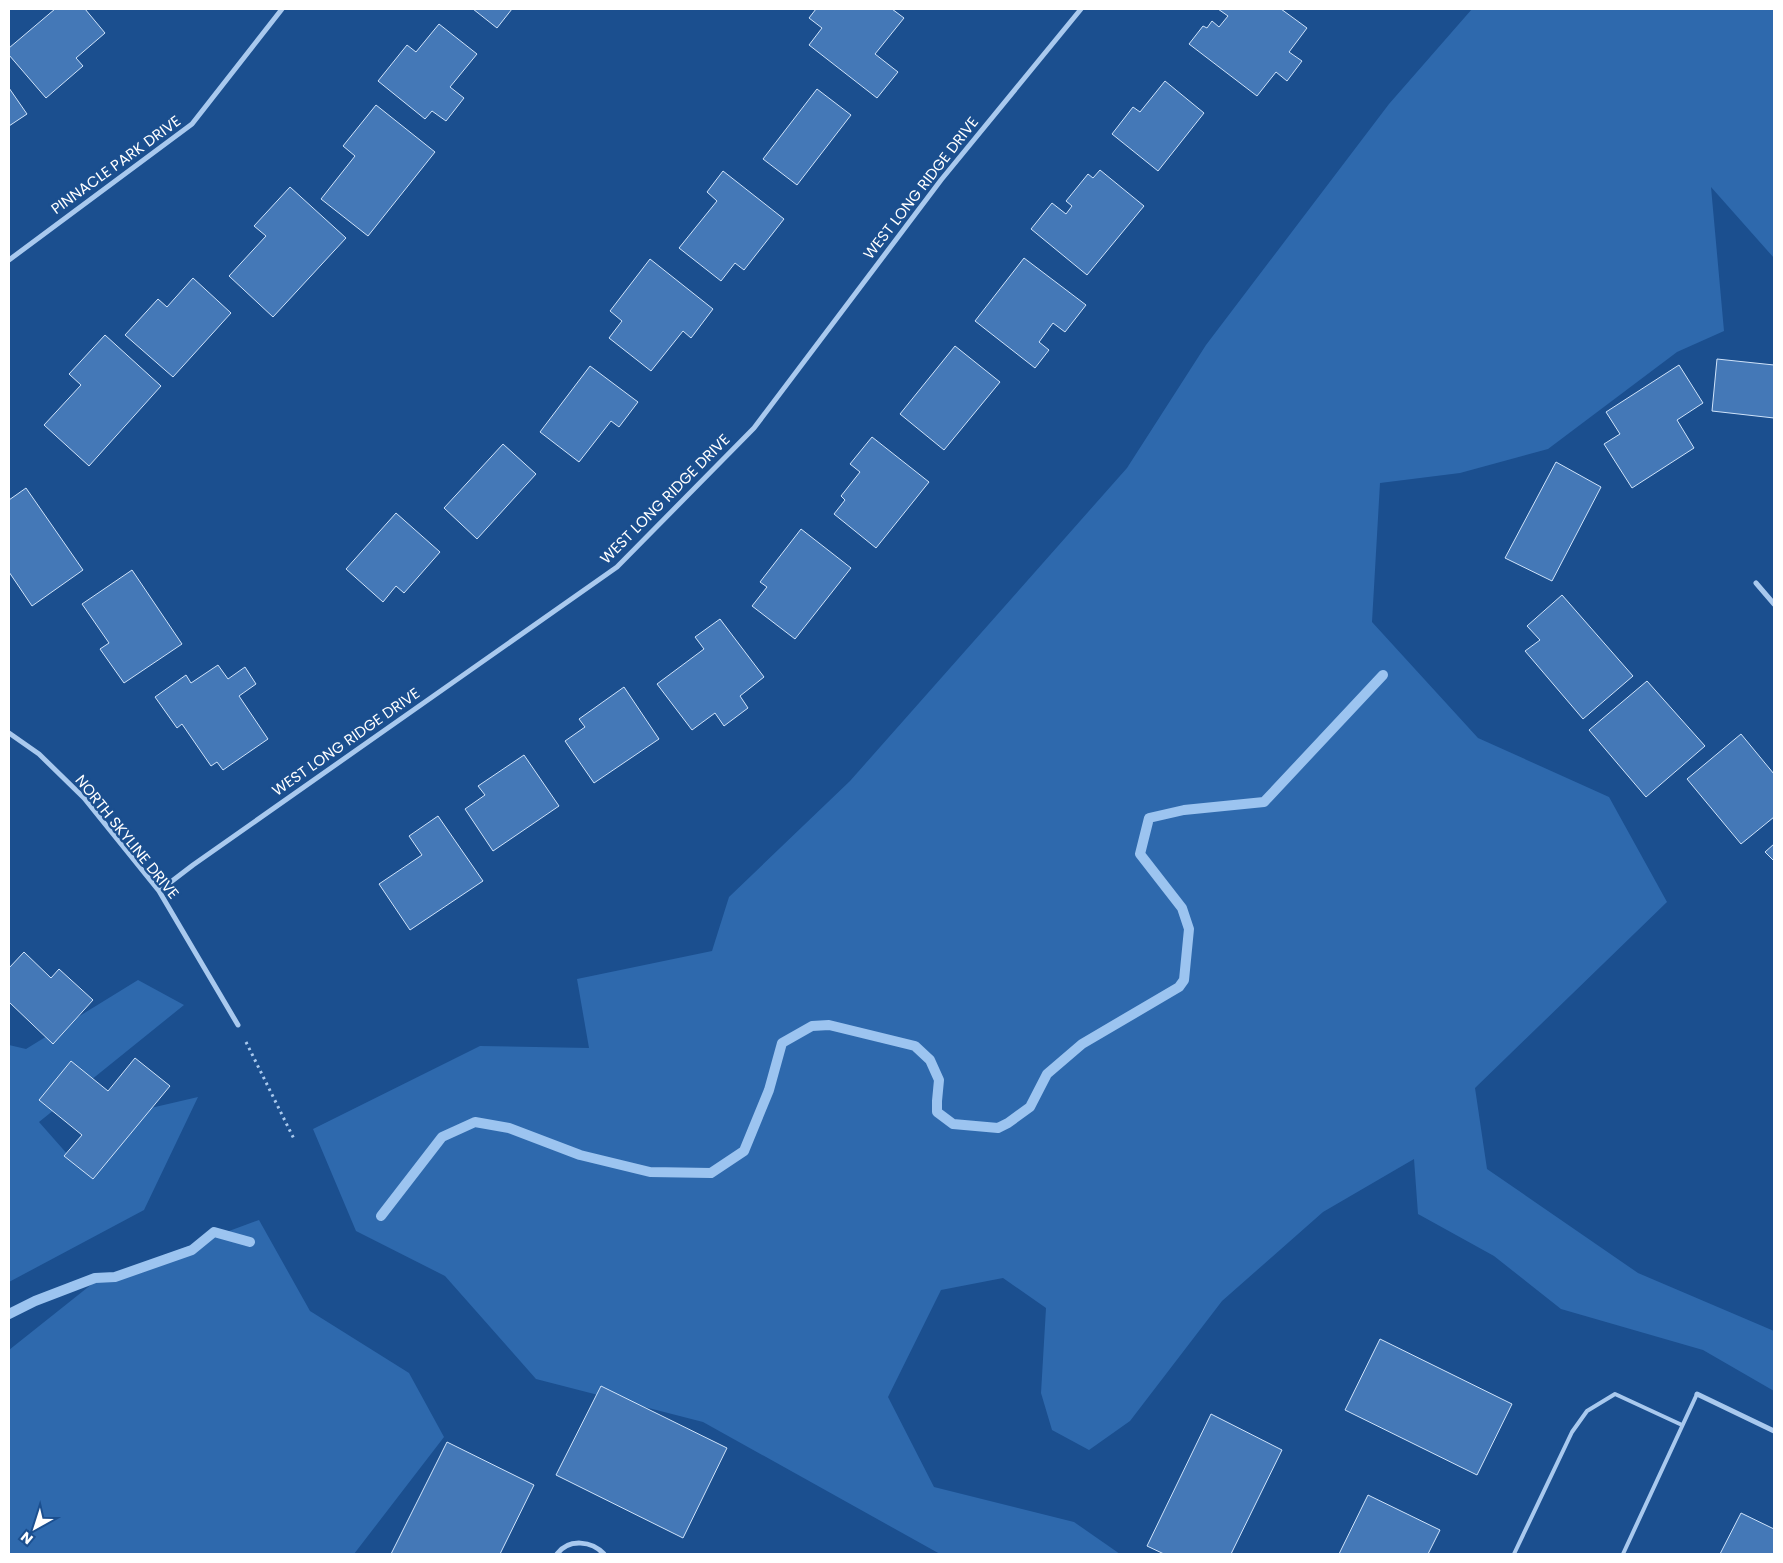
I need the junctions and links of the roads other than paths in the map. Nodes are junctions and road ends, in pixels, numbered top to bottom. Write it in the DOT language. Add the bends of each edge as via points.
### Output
graph roads {
  1 [pos="282,9"];
  2 [pos="1081,9"];
  3 [pos="9,260"];
  4 [pos="1756,584"];
  5 [pos="1774,604"];
  6 [pos="9,733"];
  7 [pos="158,891"];
  8 [pos="238,1026"];
  9 [pos="1697,1394"];
  10 [pos="1682,1425"];
  11 [pos="1774,1431"];
  12 [pos="556,1554"];
  13 [pos="604,1554"];
  14 [pos="1514,1554"];
  15 [pos="1623,1554"];
  1 -- 3 [label="street, PINNACLE PARK DRIVE" via="192,124"];
  2 -- 7 [label="street, WEST LONG RIDGE DRIVE" via="941,180 754,428 617,567"];
  4 -- 5 [label="street"];
  6 -- 7 [label="street, NORTH SKYLINE DRIVE" via="39,754 84,798"];
  7 -- 8 [label="street, NORTH SKYLINE DRIVE"];
  9 -- 10 [label="lane"];
  9 -- 11 [label="street"];
  10 -- 14 [label="lane" via="1615,1394 1587,1411 1572,1432"];
  10 -- 15 [label="lane"];
  12 -- 13 [label="street" via="572,1544 583,1542 599,1548"];
}
